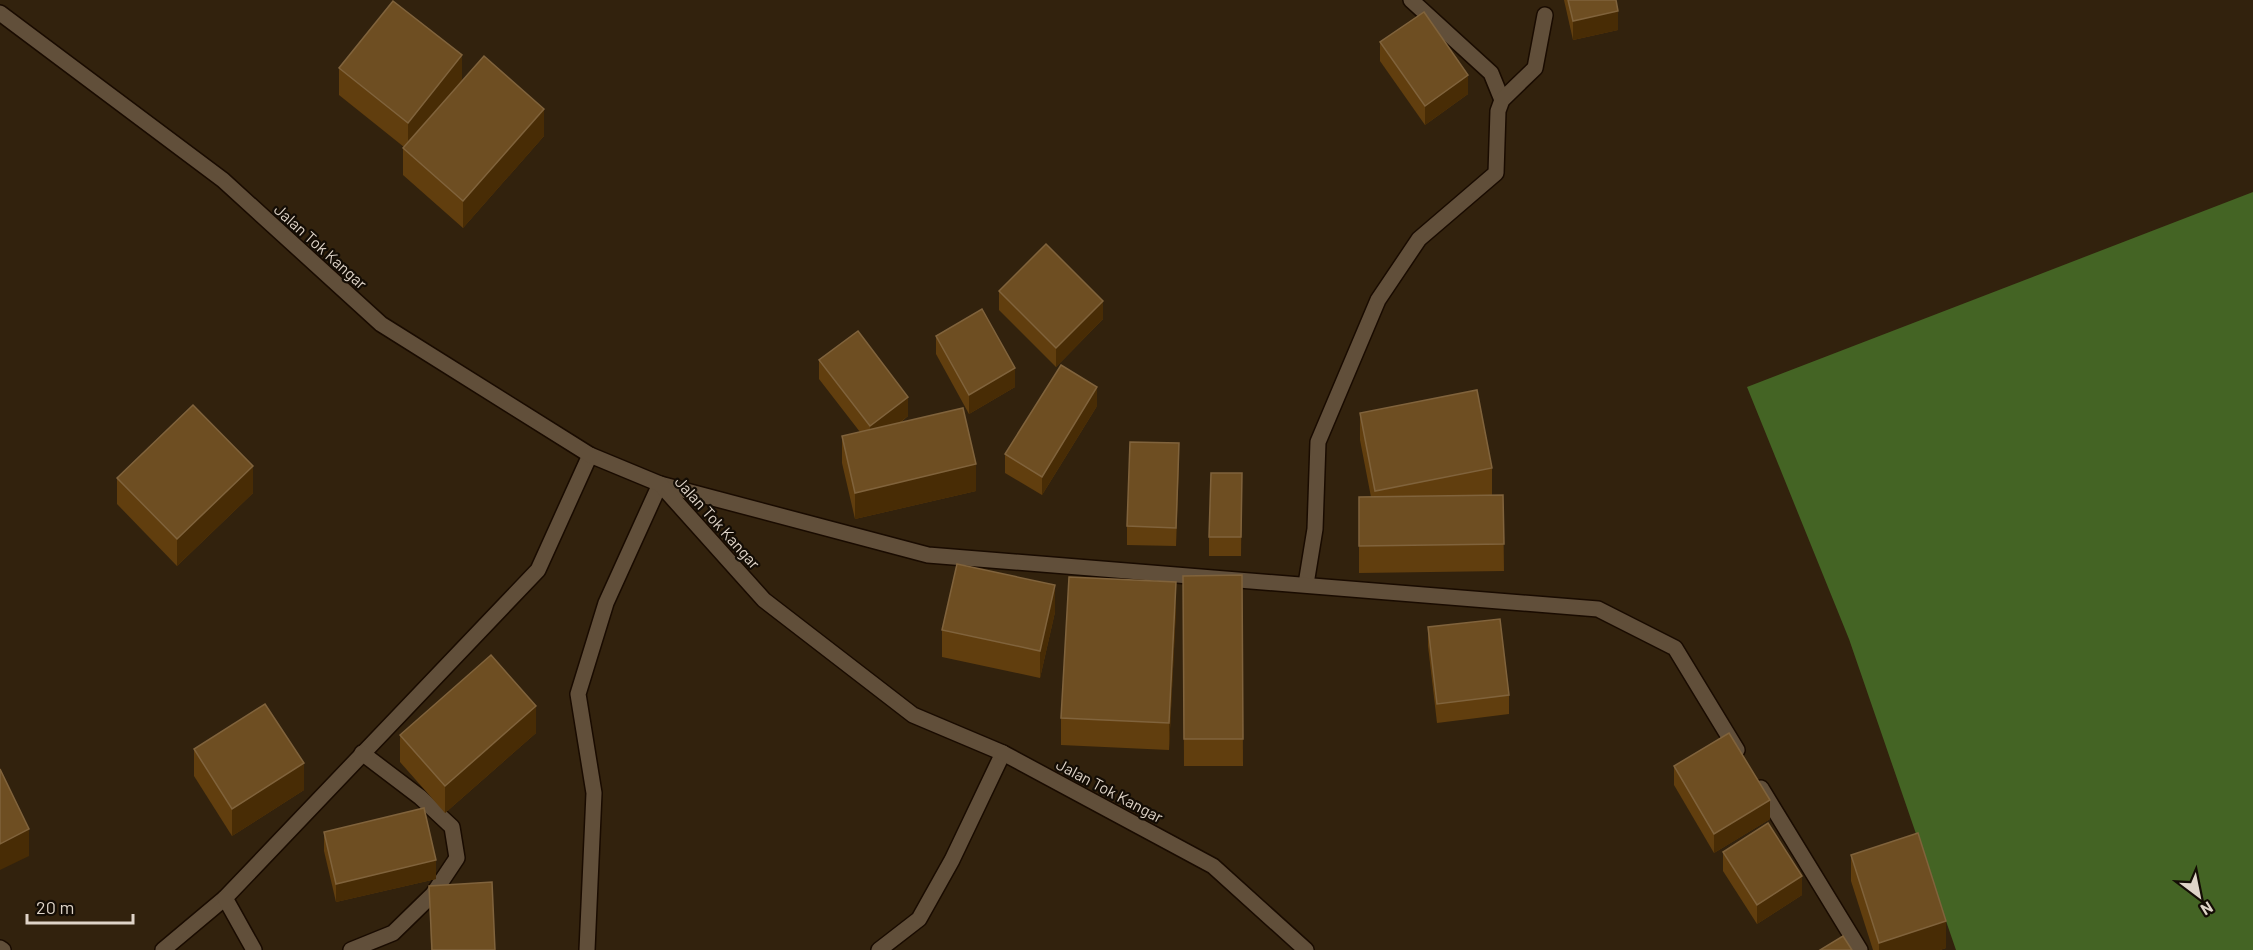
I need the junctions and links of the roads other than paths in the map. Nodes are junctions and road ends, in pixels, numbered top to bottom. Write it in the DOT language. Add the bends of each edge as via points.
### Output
graph roads {
  1 [pos="1411,0"];
  2 [pos="0,13"];
  3 [pos="1545,15"];
  4 [pos="1502,100"];
  5 [pos="590,455"];
  6 [pos="660,484"];
  7 [pos="1306,584"];
  8 [pos="362,753"];
  9 [pos="1003,753"];
  10 [pos="1743,759"];
  11 [pos="1755,779"];
  12 [pos="225,898"];
  13 [pos="163,950"];
  14 [pos="254,950"];
  15 [pos="351,950"];
  16 [pos="587,950"];
  17 [pos="879,950"];
  18 [pos="1306,950"];
  19 [pos="1860,950"];
  1 -- 4 [label="street" via="1491,73"];
  2 -- 5 [label="street, Jalan Tok Kangar" via="223,180 381,324"];
  3 -- 4 [label="street" via="1535,68"];
  4 -- 7 [label="street" via="1498,111 1496,173 1419,239 1378,300 1318,442 1315,529"];
  5 -- 6 [label="street, Jalan Tok Kangar"];
  5 -- 8 [label="street" via="538,570"];
  6 -- 7 [label="street" via="928,555"];
  6 -- 9 [label="street, Jalan Tok Kangar" via="764,600 913,714"];
  6 -- 16 [label="street" via="606,603 578,694 594,794"];
  7 -- 10 [label="street" via="1598,609 1675,648"];
  8 -- 12 [label="street"];
  8 -- 15 [label="street" via="453,827 457,858 433,894 393,933"];
  9 -- 17 [label="street" via="920,919"];
  9 -- 18 [label="street, Jalan Tok Kangar" via="1213,866"];
  11 -- 19 [label="street"];
  12 -- 13 [label="street"];
  12 -- 14 [label="street"];
}
